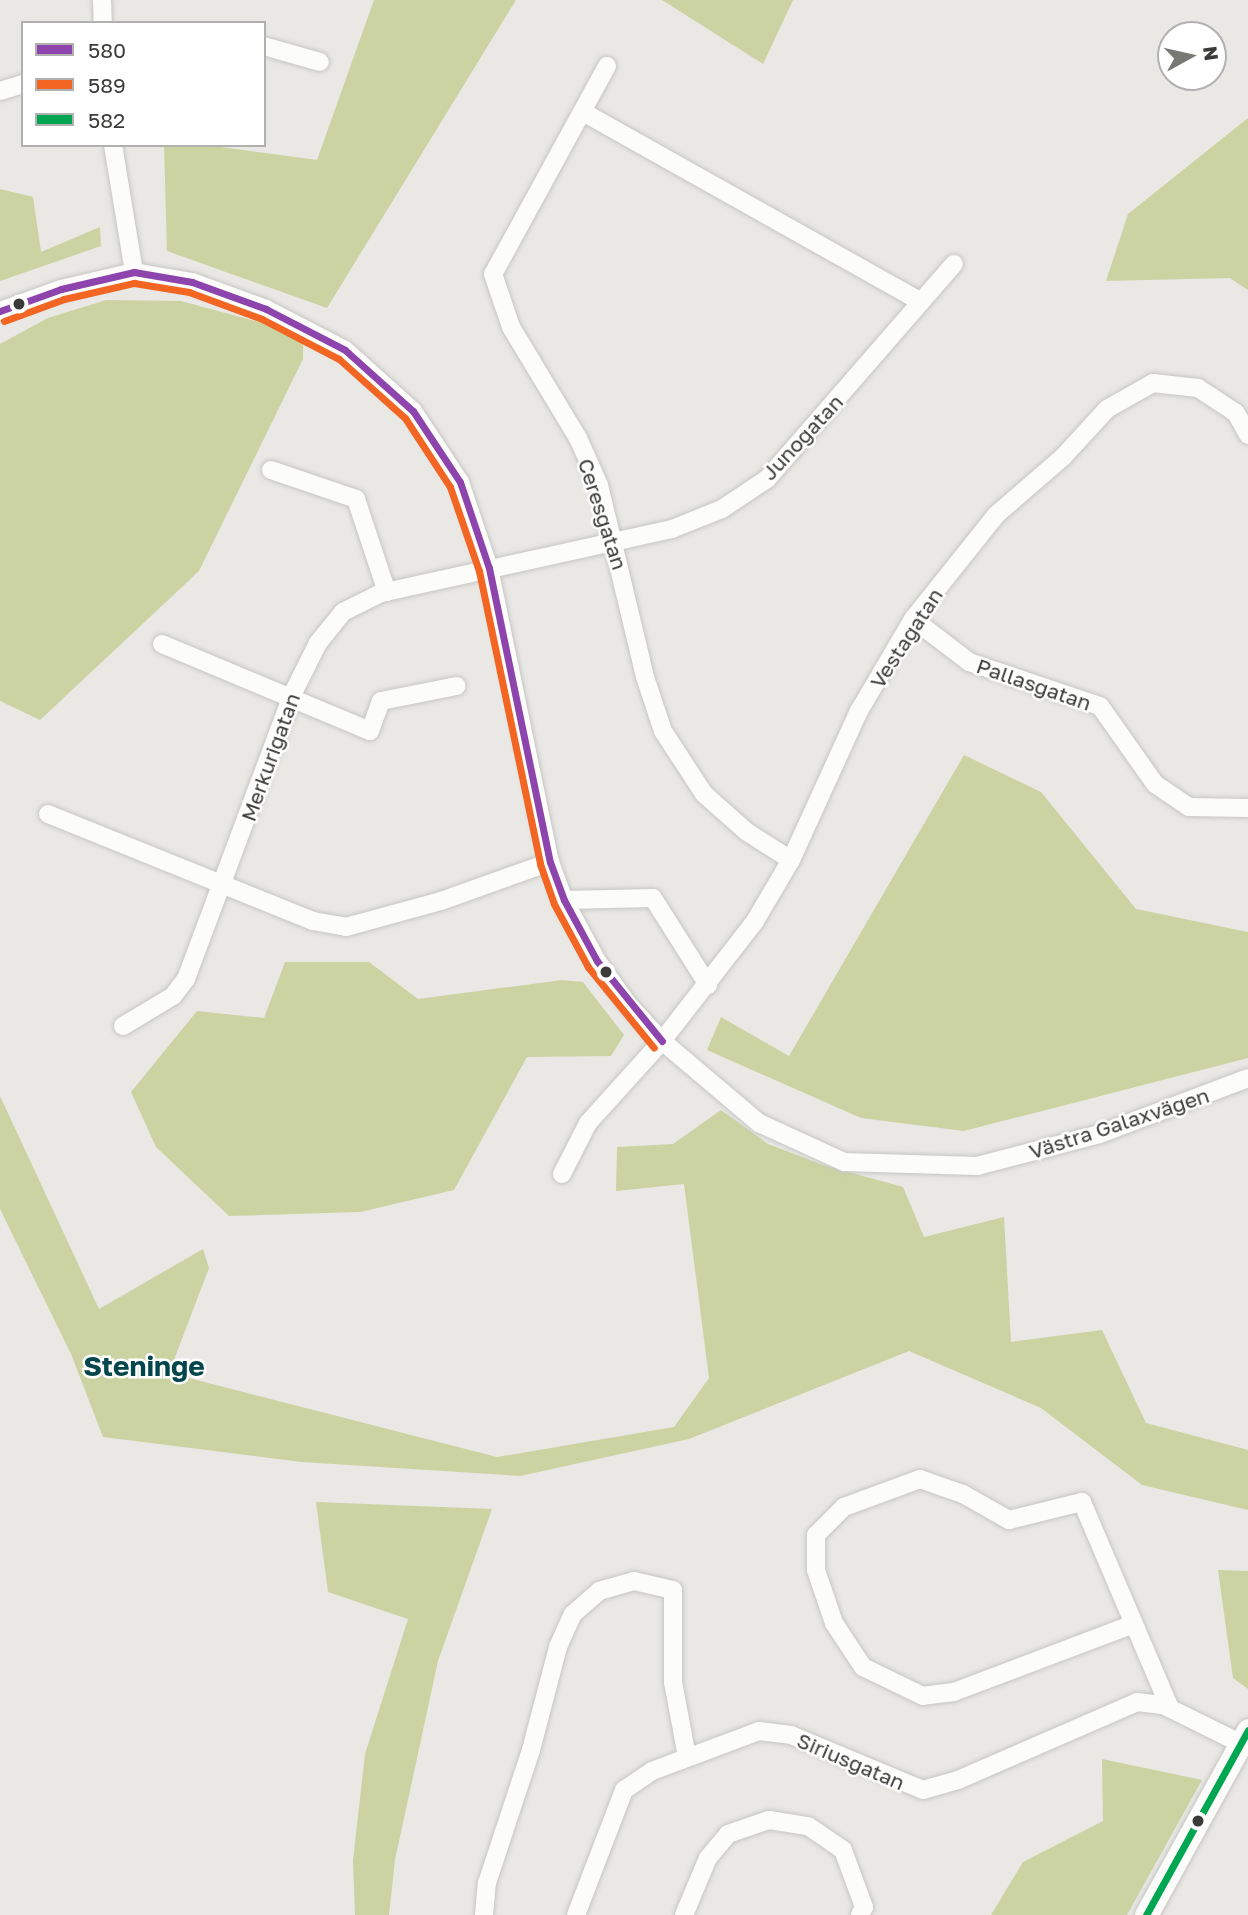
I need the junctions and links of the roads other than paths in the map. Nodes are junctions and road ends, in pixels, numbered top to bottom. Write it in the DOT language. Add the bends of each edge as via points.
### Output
graph roads {
  1 [pos="102,0"];
  2 [pos="103,21"];
  3 [pos="266,47"];
  4 [pos="320,62"];
  5 [pos="607,66"];
  6 [pos="21,85"];
  7 [pos="0,91"];
  8 [pos="583,111"];
  9 [pos="113,147"];
  10 [pos="954,264"];
  11 [pos="134,272"];
  12 [pos="920,301"];
  13 [pos="0,311"];
  14 [pos="1248,435"];
  15 [pos="271,470"];
  16 [pos="615,540"];
  17 [pos="489,568"];
  18 [pos="387,592"];
  19 [pos="913,619"];
  20 [pos="162,644"];
  21 [pos="457,686"];
  22 [pos="292,695"];
  23 [pos="1248,808"];
  24 [pos="48,814"];
  25 [pos="791,860"];
  26 [pos="550,863"];
  27 [pos="223,885"];
  28 [pos="564,900"];
  29 [pos="708,985"];
  30 [pos="123,1026"];
  31 [pos="662,1041"];
  32 [pos="1248,1078"];
  33 [pos="562,1174"];
  34 [pos="1131,1625"];
  35 [pos="1170,1708"];
  36 [pos="1244,1737"];
  37 [pos="687,1757"];
  38 [pos="484,1915"];
  39 [pos="576,1915"];
  40 [pos="684,1915"];
  41 [pos="860,1915"];
  42 [pos="1146,1915"];
  1 -- 2 [label="street"];
  3 -- 4 [label="street"];
  5 -- 8 [label="street, Ceresgatan"];
  6 -- 7 [label="street"];
  8 -- 12 [label="street"];
  8 -- 16 [label="street, Ceresgatan" via="493,274 511,327 578,438 599,485"];
  9 -- 11 [label="street"];
  10 -- 12 [label="street, Junogatan"];
  11 -- 13 [label="street, Västra Galaxvägen" via="61,289"];
  11 -- 17 [label="street, Västra Galaxvägen" via="192,282 266,309 345,350 413,411 460,482"];
  12 -- 16 [label="street, Junogatan" via="766,479 722,509 672,529"];
  14 -- 19 [label="street, Vestagatan" via="1236,413 1198,388 1153,383 1107,409 1063,457 996,515"];
  15 -- 18 [label="street" via="356,499"];
  16 -- 17 [label="street, Junogatan"];
  16 -- 25 [label="street, Ceresgatan" via="645,677 663,731 704,794 747,832"];
  17 -- 18 [label="street, Merkurigatan"];
  17 -- 26 [label="street, Västra Galaxvägen"];
  18 -- 22 [label="street, Merkurigatan" via="343,611 318,643"];
  19 -- 23 [label="street, Pallasgatan" via="969,662 1100,706 1155,784 1189,807"];
  19 -- 25 [label="street, Vestagatan" via="859,711"];
  20 -- 22 [label="street"];
  21 -- 22 [label="street" via="381,701 370,731"];
  22 -- 27 [label="street, Merkurigatan"];
  24 -- 27 [label="street"];
  25 -- 29 [label="street, Vestagatan" via="755,921"];
  26 -- 27 [label="street" via="441,901 345,927 313,921"];
  26 -- 28 [label="street, Västra Galaxvägen"];
  27 -- 30 [label="street, Merkurigatan" via="187,979 173,996"];
  28 -- 29 [label="street" via="653,898"];
  28 -- 31 [label="street, Västra Galaxvägen" via="597,961"];
  29 -- 31 [label="street, Vestagatan"];
  31 -- 32 [label="street, Västra Galaxvägen" via="759,1123 844,1162 977,1166 1100,1133"];
  31 -- 33 [label="street, Vestagatan" via="588,1123"];
  34 -- 34 [label="street" via="1082,1503 1009,1520 963,1493 920,1479 844,1507 816,1535 816,1570 834,1623 863,1667 923,1696 954,1692"];
  34 -- 35 [label="street"];
  35 -- 36 [label="street, Siriusgatan"];
  35 -- 37 [label="street, Siriusgatan" via="1138,1702 1112,1709 958,1780 923,1790 771,1729"];
  36 -- 42 [label="street"];
  37 -- 38 [label="street" via="673,1682 673,1590 634,1581 599,1591 573,1614 558,1647 531,1749 487,1882"];
  37 -- 39 [label="street, Siriusgatan" via="635,1779 624,1790"];
  40 -- 41 [label="street" via="708,1858 728,1834 769,1820 808,1826 843,1850 864,1907"];
}
